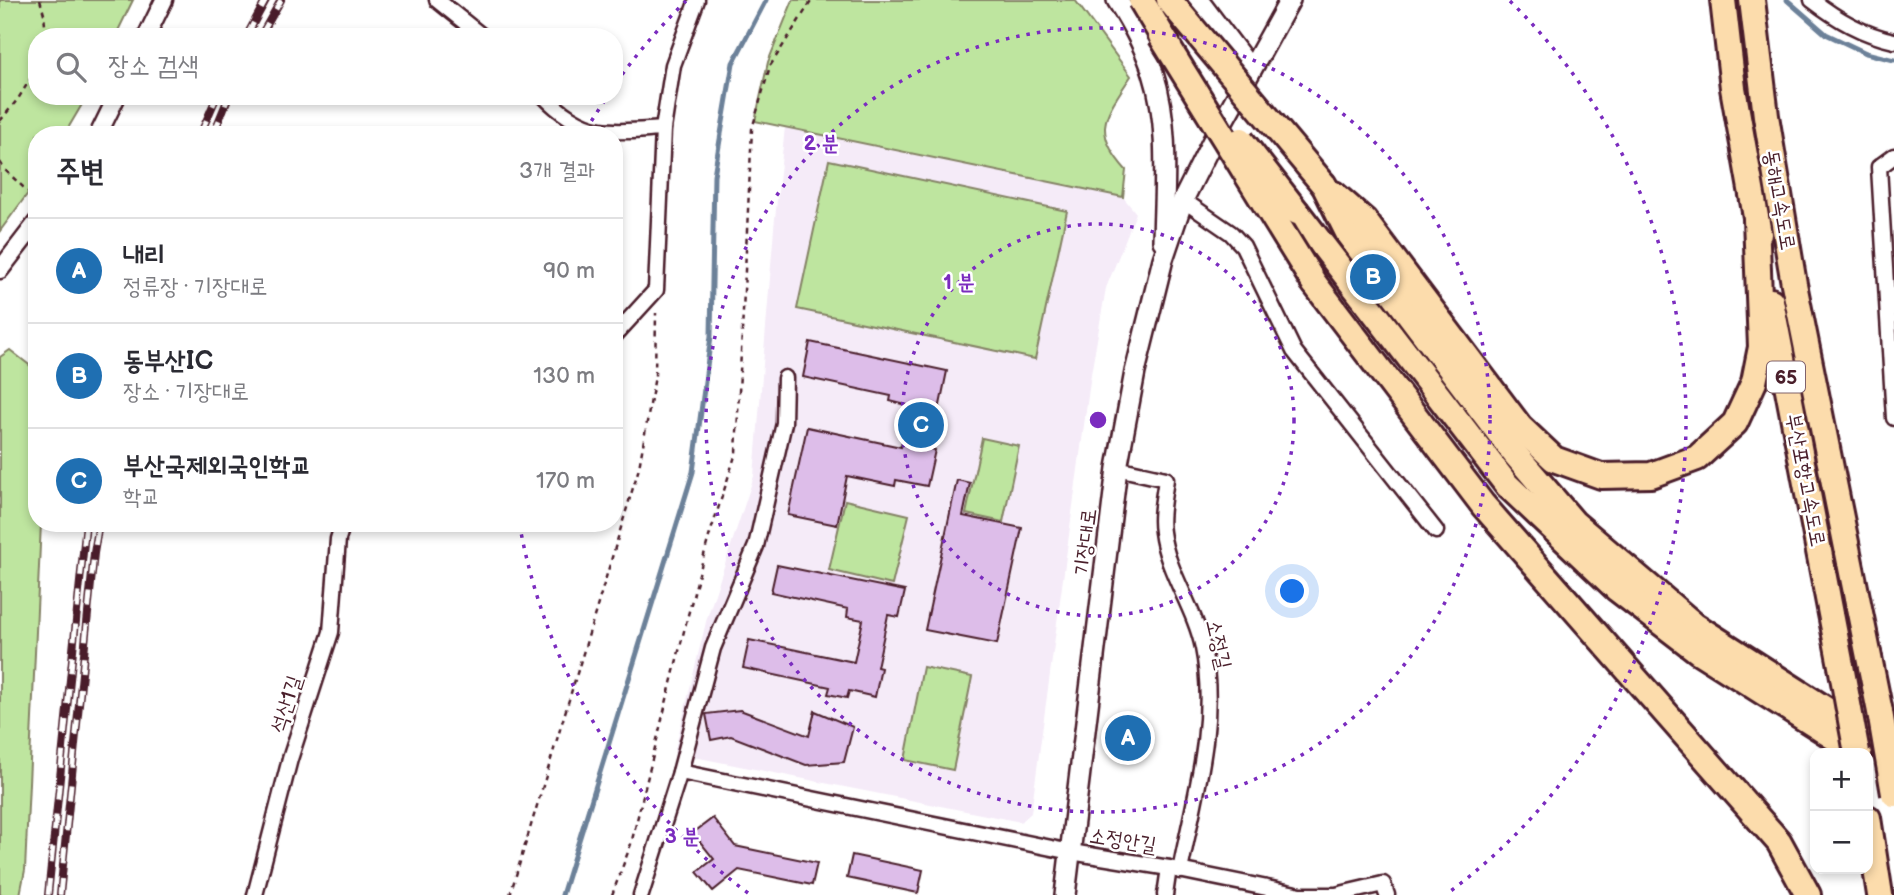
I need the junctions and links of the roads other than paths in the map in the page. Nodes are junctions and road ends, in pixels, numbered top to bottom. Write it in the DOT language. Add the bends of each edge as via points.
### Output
graph roads {
  1 [pos="164,0"];
  2 [pos="437,0"];
  3 [pos="697,0"];
  4 [pos="1119,0"];
  5 [pos="1141,0"];
  6 [pos="1169,0"];
  7 [pos="1198,0"];
  8 [pos="1290,0"];
  9 [pos="1723,0"];
  10 [pos="1752,0"];
  11 [pos="1812,0"];
  12 [pos="150,28"];
  13 [pos="471,28"];
  14 [pos="1161,36"];
  15 [pos="1894,41"];
  16 [pos="1251,70"];
  17 [pos="113,105"];
  18 [pos="552,105"];
  19 [pos="102,126"];
  20 [pos="590,126"];
  21 [pos="663,129"];
  22 [pos="623,130"];
  23 [pos="1217,132"];
  24 [pos="1894,156"];
  25 [pos="1324,185"];
  26 [pos="1183,200"];
  27 [pos="1756,219"];
  28 [pos="28,234"];
  29 [pos="1163,259"];
  30 [pos="0,270"];
  31 [pos="1794,284"];
  32 [pos="623,326"];
  33 [pos="1892,349"];
  34 [pos="786,378"];
  35 [pos="1894,418"];
  36 [pos="1117,468"];
  37 [pos="1436,531"];
  38 [pos="340,532"];
  39 [pos="1850,748"];
  40 [pos="1857,748"];
  41 [pos="1894,753"];
  42 [pos="1873,762"];
  43 [pos="680,772"];
  44 [pos="1894,775"];
  45 [pos="1894,794"];
  46 [pos="1873,850"];
  47 [pos="1071,852"];
  48 [pos="1174,870"];
  49 [pos="1261,891"];
  50 [pos="255,895"];
  51 [pos="640,895"];
  52 [pos="1065,895"];
  53 [pos="1165,895"];
  54 [pos="1387,895"];
  55 [pos="1808,895"];
  56 [pos="1880,895"];
  1 -- 12 [label="street"];
  2 -- 13 [label="street"];
  3 -- 21 [label="street" via="673,65"];
  4 -- 23 [label="main road"];
  4 -- 29 [label="main road" via="1153,73 1162,119"];
  5 -- 14 [label="highway, bridge"];
  6 -- 25 [label="highway, bridge"];
  7 -- 16 [label="main road"];
  8 -- 16 [label="main road, 기장대로"];
  9 -- 27 [label="highway, 부산포항고속도로 / 65" via="1732,88"];
  10 -- 31 [label="highway, 동해고속도로 / 65"];
  11 -- 15 [label="street" via="1868,35"];
  14 -- 39 [label="highway, bridge" via="1507,485 1616,589 1698,651"];
  14 -- 55 [label="highway, bridge" via="1314,283 1483,505 1779,842"];
  16 -- 23 [label="main road, 기장대로"];
  17 -- 19 [label="street"];
  18 -- 20 [label="street"];
  21 -- 22 [label="street"];
  21 -- 32 [label="street" via="656,290"];
  23 -- 26 [label="main road, 기장대로"];
  24 -- 33 [label="street" via="1879,167"];
  25 -- 27 [label="highway" via="1364,220 1520,427 1554,459 1601,476 1651,475 1697,458 1735,423 1754,382 1761,347"];
  25 -- 41 [label="highway" via="1349,235 1574,523 1694,625"];
  26 -- 29 [label="main road, 기장대로"];
  26 -- 37 [label="street" via="1243,246 1294,351"];
  27 -- 40 [label="highway, 부산포항고속도로 / 65, bridge"];
  28 -- 30 [label="street"];
  29 -- 36 [label="main road, 기장대로"];
  31 -- 45 [label="highway, 부산포항고속도로 / 65, bridge"];
  33 -- 35 [label="street"];
  34 -- 43 [label="street" via="784,423 756,546 713,648"];
  36 -- 47 [label="main road, 기장대로"];
  36 -- 48 [label="street, 소정길" via="1166,479 1161,515 1164,542 1203,647 1205,737"];
  38 -- 50 [label="street, 석산1길" via="331,632 290,759"];
  42 -- 44 [label="highway"];
  43 -- 47 [label="street, 소정안길"];
  43 -- 51 [label="street"];
  46 -- 56 [label="highway"];
  47 -- 48 [label="street, 소정안길"];
  47 -- 52 [label="main road, 기장대로"];
  48 -- 49 [label="street, 소정안길"];
  48 -- 53 [label="street, 소정안길"];
  49 -- 54 [label="street, 소정안길" via="1336,895 1383,884"];
}
